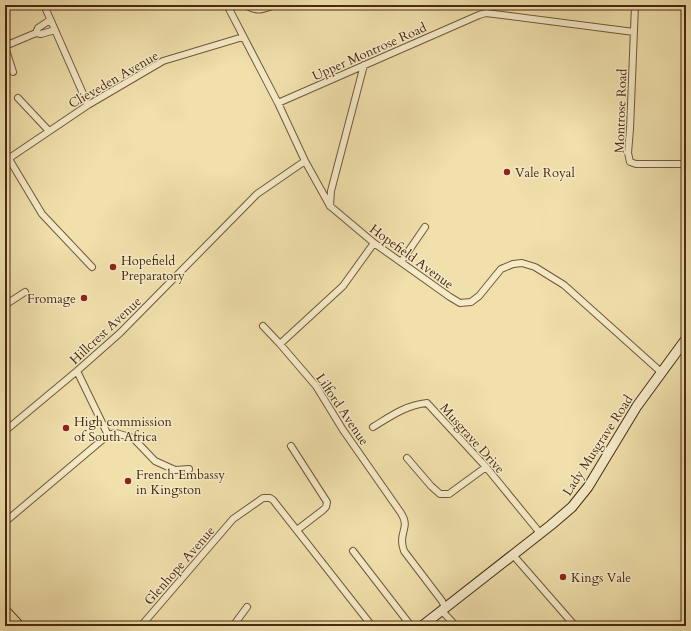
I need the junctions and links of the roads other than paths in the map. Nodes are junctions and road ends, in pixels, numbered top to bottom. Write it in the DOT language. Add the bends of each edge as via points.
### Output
graph roads {
  1 [pos="44,5"];
  2 [pos="227,5"];
  3 [pos="245,5"];
  4 [pos="275,5"];
  5 [pos="634,5"];
  6 [pos="50,20"];
  7 [pos="55,30"];
  8 [pos="634,32"];
  9 [pos="36,33"];
  10 [pos="243,37"];
  11 [pos="5,46"];
  12 [pos="364,65"];
  13 [pos="13,72"];
  14 [pos="18,98"];
  15 [pos="278,103"];
  16 [pos="88,104"];
  17 [pos="49,131"];
  18 [pos="7,160"];
  19 [pos="305,161"];
  20 [pos="686,164"];
  21 [pos="330,206"];
  22 [pos="425,227"];
  23 [pos="374,243"];
  24 [pos="401,262"];
  25 [pos="92,267"];
  26 [pos="25,292"];
  27 [pos="5,305"];
  28 [pos="263,326"];
  29 [pos="685,340"];
  30 [pos="280,344"];
  31 [pos="77,371"];
  32 [pos="661,372"];
  33 [pos="373,427"];
  34 [pos="5,431"];
  35 [pos="108,435"];
  36 [pos="290,446"];
  37 [pos="407,458"];
  38 [pos="486,467"];
  39 [pos="189,469"];
  40 [pos="5,522"];
  41 [pos="297,530"];
  42 [pos="540,533"];
  43 [pos="353,551"];
  44 [pos="513,555"];
  45 [pos="247,607"];
  46 [pos="444,609"];
  47 [pos="5,611"];
  48 [pos="18,626"];
  49 [pos="141,626"];
  50 [pos="233,626"];
  51 [pos="372,626"];
  52 [pos="411,626"];
  53 [pos="422,626"];
  54 [pos="456,626"];
  55 [pos="575,626"];
  1 -- 6 [label="street"];
  2 -- 10 [label="street, Hopefield Avenue"];
  3 -- 4 [label="street" via="253,10"];
  5 -- 8 [label="street, Montrose Road"];
  6 -- 7 [label="street"];
  6 -- 9 [label="street" via="38,28"];
  7 -- 9 [label="street"];
  7 -- 16 [label="street"];
  8 -- 12 [label="street, Upper Montrose Road" via="486,13"];
  8 -- 20 [label="street, Montrose Road" via="628,153 630,162"];
  9 -- 11 [label="street"];
  10 -- 15 [label="street, Hopefield Avenue"];
  10 -- 16 [label="street, Clieveden Avenue" via="163,61"];
  11 -- 13 [label="street"];
  12 -- 15 [label="street, Upper Montrose Road"];
  12 -- 21 [label="street" via="331,191"];
  14 -- 17 [label="street"];
  15 -- 19 [label="street, Hopefield Avenue"];
  16 -- 17 [label="street, Clieveden Avenue"];
  17 -- 18 [label="street, Clieveden Avenue"];
  18 -- 25 [label="street" via="42,214"];
  19 -- 21 [label="street, Hopefield Avenue"];
  19 -- 31 [label="street, Hillcrest Avenue" via="257,194 120,332"];
  21 -- 23 [label="street, Hopefield Avenue"];
  22 -- 24 [label="street"];
  23 -- 24 [label="street, Hopefield Avenue"];
  23 -- 30 [label="street" via="343,286"];
  24 -- 32 [label="street, Hopefield Avenue" via="460,303 471,302 479,296 501,269 522,263 535,267 564,285"];
  26 -- 27 [label="street"];
  28 -- 30 [label="street, Lilford Avenue"];
  29 -- 32 [label="main road, Lady Musgrave Road"];
  30 -- 46 [label="street, Lilford Avenue" via="316,386 343,430 405,519 401,542 404,551 442,601"];
  31 -- 34 [label="street, Hillcrest Avenue"];
  31 -- 35 [label="street"];
  32 -- 42 [label="main road, Lady Musgrave Road" via="637,406 588,487 572,507"];
  33 -- 38 [label="street, Musgrave Drive" via="414,404 427,403"];
  35 -- 39 [label="street" via="116,433 133,438 155,461 175,470"];
  35 -- 40 [label="street"];
  36 -- 41 [label="street" via="327,502 323,510"];
  37 -- 38 [label="street" via="440,494 448,494"];
  38 -- 42 [label="street, Musgrave Drive"];
  41 -- 49 [label="street, Glenhope Avenue" via="273,500 263,498 233,519"];
  41 -- 51 [label="street, Glenhope Avenue"];
  42 -- 44 [label="main road, Lady Musgrave Road"];
  43 -- 52 [label="street"];
  44 -- 46 [label="main road, Lady Musgrave Road"];
  44 -- 55 [label="street"];
  45 -- 50 [label="street"];
  46 -- 53 [label="main road, Lady Musgrave Road"];
  46 -- 54 [label="street, Lilford Avenue"];
  47 -- 48 [label="main road"];
}
